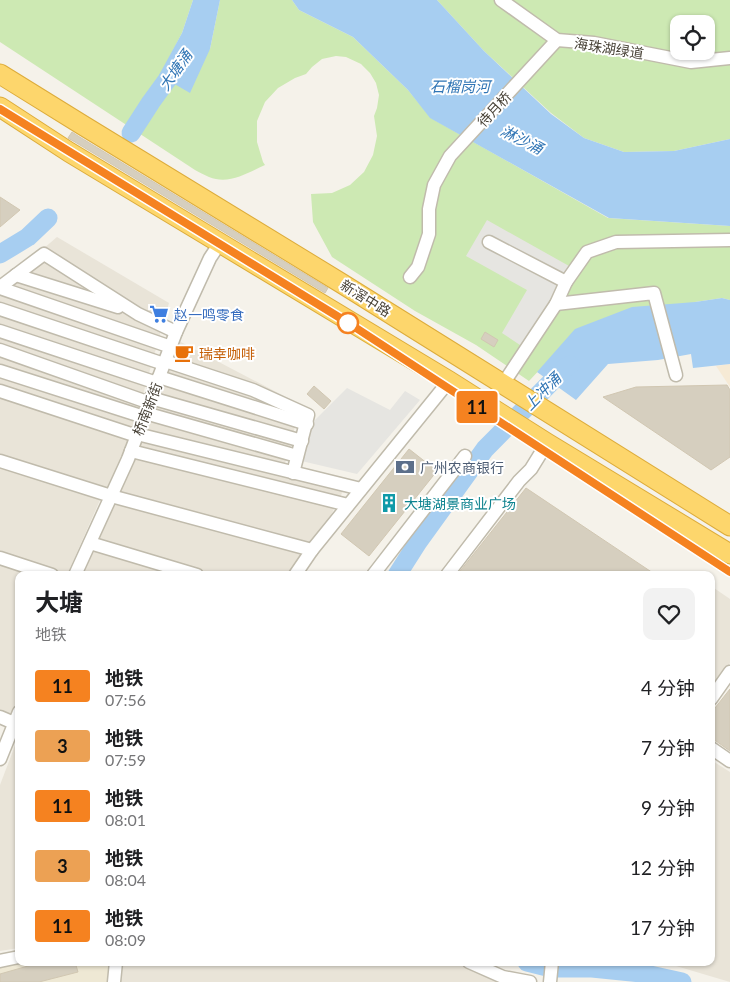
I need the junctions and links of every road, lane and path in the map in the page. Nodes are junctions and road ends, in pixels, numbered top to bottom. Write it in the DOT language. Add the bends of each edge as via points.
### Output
graph roads {
  1 [pos="501,0"];
  2 [pos="557,40"];
  3 [pos="730,58"];
  4 [pos="0,74"];
  5 [pos="0,107"];
  6 [pos="730,240"];
  7 [pos="489,242"];
  8 [pos="220,243"];
  9 [pos="16,275"];
  10 [pos="410,277"];
  11 [pos="566,282"];
  12 [pos="0,288"];
  13 [pos="556,304"];
  14 [pos="0,309"];
  15 [pos="134,312"];
  16 [pos="0,331"];
  17 [pos="176,332"];
  18 [pos="171,347"];
  19 [pos="0,350"];
  20 [pos="165,362"];
  21 [pos="0,371"];
  22 [pos="676,373"];
  23 [pos="158,380"];
  24 [pos="448,381"];
  25 [pos="510,388"];
  26 [pos="0,391"];
  27 [pos="147,408"];
  28 [pos="307,424"];
  29 [pos="137,435"];
  30 [pos="543,440"];
  31 [pos="302,441"];
  32 [pos="131,451"];
  33 [pos="297,456"];
  34 [pos="465,456"];
  35 [pos="0,460"];
  36 [pos="292,473"];
  37 [pos="361,489"];
  38 [pos="111,496"];
  39 [pos="348,505"];
  40 [pos="730,526"];
  41 [pos="90,543"];
  42 [pos="312,550"];
  43 [pos="730,554"];
  44 [pos="0,558"];
  45 [pos="40,571"];
  46 [pos="77,571"];
  47 [pos="184,571"];
  48 [pos="300,571"];
  49 [pos="376,571"];
  50 [pos="450,571"];
  51 [pos="730,672"];
  52 [pos="715,693"];
  53 [pos="0,717"];
  54 [pos="15,717"];
  55 [pos="15,722"];
  56 [pos="715,751"];
  57 [pos="0,759"];
  58 [pos="730,761"];
  59 [pos="15,958"];
  60 [pos="0,961"];
  61 [pos="116,966"];
  62 [pos="478,966"];
  63 [pos="552,966"];
  64 [pos="114,982"];
  65 [pos="530,982"];
  66 [pos="550,982"];
  1 -- 2 [label="street, 海珠湖绿道"];
  2 -- 3 [label="street, 海珠湖绿道" via="594,43 691,62"];
  2 -- 10 [label="street, 待月桥" via="450,156 434,185 428,209 429,234 418,267"];
  4 -- 25 [label="highway, 新滘中路"];
  5 -- 8 [label="highway, 新滘中路"];
  6 -- 11 [label="street" via="616,242 587,252"];
  7 -- 11 [label="street"];
  8 -- 17 [label="street, 桥南新街"];
  8 -- 24 [label="highway, 新滘中路"];
  9 -- 12 [label="street"];
  9 -- 15 [label="street"];
  9 -- 15 [label="street" via="44,254"];
  11 -- 13 [label="street"];
  12 -- 18 [label="street"];
  13 -- 22 [label="street" via="654,293"];
  13 -- 25 [label="street"];
  14 -- 20 [label="street"];
  15 -- 17 [label="street"];
  16 -- 23 [label="street"];
  17 -- 18 [label="street, 桥南新街"];
  18 -- 20 [label="street, 桥南新街"];
  19 -- 27 [label="street"];
  20 -- 23 [label="street, 桥南新街"];
  20 -- 28 [label="street" via="253,390 308,415"];
  21 -- 27 [label="street"];
  23 -- 27 [label="street, 桥南新街"];
  23 -- 28 [label="street"];
  24 -- 30 [label="highway, 新滘中路"];
  24 -- 37 [label="street"];
  25 -- 40 [label="highway, 新滘中路"];
  26 -- 29 [label="street"];
  27 -- 29 [label="street, 桥南新街"];
  27 -- 31 [label="street"];
  27 -- 33 [label="street"];
  28 -- 31 [label="street"];
  29 -- 32 [label="street, 桥南新街"];
  29 -- 36 [label="street"];
  30 -- 43 [label="highway, 新滘中路"];
  30 -- 50 [label="street" via="531,469"];
  31 -- 33 [label="street"];
  32 -- 38 [label="street, 桥南新街"];
  32 -- 39 [label="street"];
  33 -- 36 [label="street"];
  34 -- 49 [label="street"];
  35 -- 38 [label="street"];
  36 -- 37 [label="street"];
  37 -- 39 [label="street"];
  38 -- 41 [label="street, 桥南新街"];
  38 -- 42 [label="street"];
  39 -- 42 [label="street"];
  41 -- 46 [label="street, 桥南新街"];
  41 -- 47 [label="street"];
  42 -- 48 [label="street"];
  44 -- 45 [label="street"];
  51 -- 52 [label="street"];
  53 -- 54 [label="street"];
  55 -- 57 [label="street"];
  56 -- 58 [label="street"];
  59 -- 60 [label="street"];
  61 -- 64 [label="street"];
  62 -- 65 [label="street" via="503,977"];
  63 -- 66 [label="street"];
}
